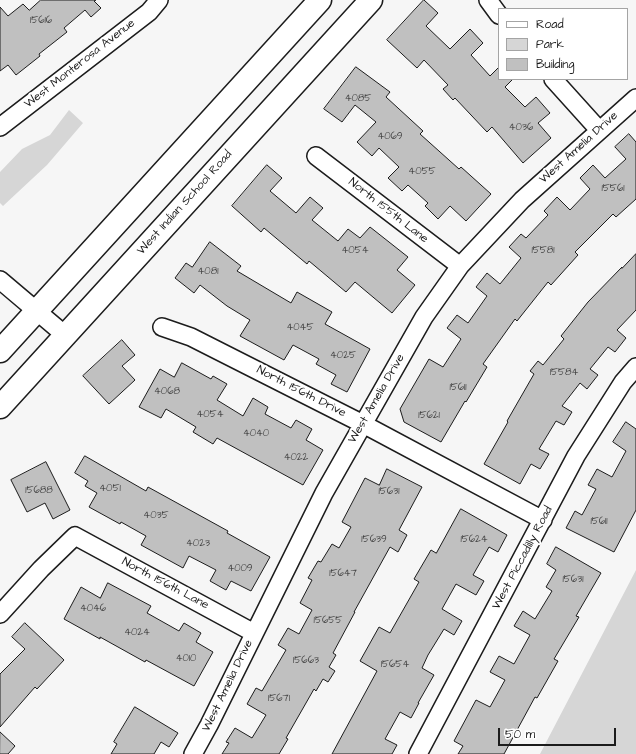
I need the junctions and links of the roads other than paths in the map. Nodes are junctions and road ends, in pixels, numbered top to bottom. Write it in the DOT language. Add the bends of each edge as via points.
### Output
graph roads {
  1 [pos="159,0"];
  2 [pos="320,0"];
  3 [pos="371,0"];
  4 [pos="488,0"];
  5 [pos="498,14"];
  6 [pos="554,80"];
  7 [pos="636,98"];
  8 [pos="0,127"];
  9 [pos="598,130"];
  10 [pos="316,156"];
  11 [pos="460,266"];
  12 [pos="0,280"];
  13 [pos="36,311"];
  14 [pos="162,327"];
  15 [pos="65,336"];
  16 [pos="0,351"];
  17 [pos="636,367"];
  18 [pos="0,407"];
  19 [pos="363,424"];
  20 [pos="544,520"];
  21 [pos="0,614"];
  22 [pos="254,633"];
  23 [pos="193,754"];
  24 [pos="418,754"];
  1 -- 8 [label="street, West Monterosa Avenue"];
  2 -- 13 [label="main road"];
  3 -- 15 [label="main road, West Indian School Road"];
  4 -- 5 [label="street"];
  6 -- 9 [label="street"];
  7 -- 9 [label="street, West Amelia Drive"];
  9 -- 11 [label="street, West Amelia Drive" via="522,200"];
  10 -- 11 [label="street, North 155th Lane"];
  11 -- 19 [label="street, West Amelia Drive" via="424,317"];
  12 -- 13 [label="street"];
  13 -- 15 [label="street"];
  13 -- 16 [label="main road"];
  14 -- 19 [label="street, North 156th Drive" via="191,338"];
  15 -- 18 [label="main road, West Indian School Road"];
  17 -- 20 [label="street, West Piccadilly Road" via="623,382 576,456"];
  19 -- 20 [label="street, North 156th Drive"];
  19 -- 22 [label="street, West Amelia Drive" via="324,492"];
  20 -- 24 [label="street, West Piccadilly Road"];
  21 -- 22 [label="street, North 156th Lane" via="75,536"];
  22 -- 23 [label="street, West Amelia Drive"];
}
